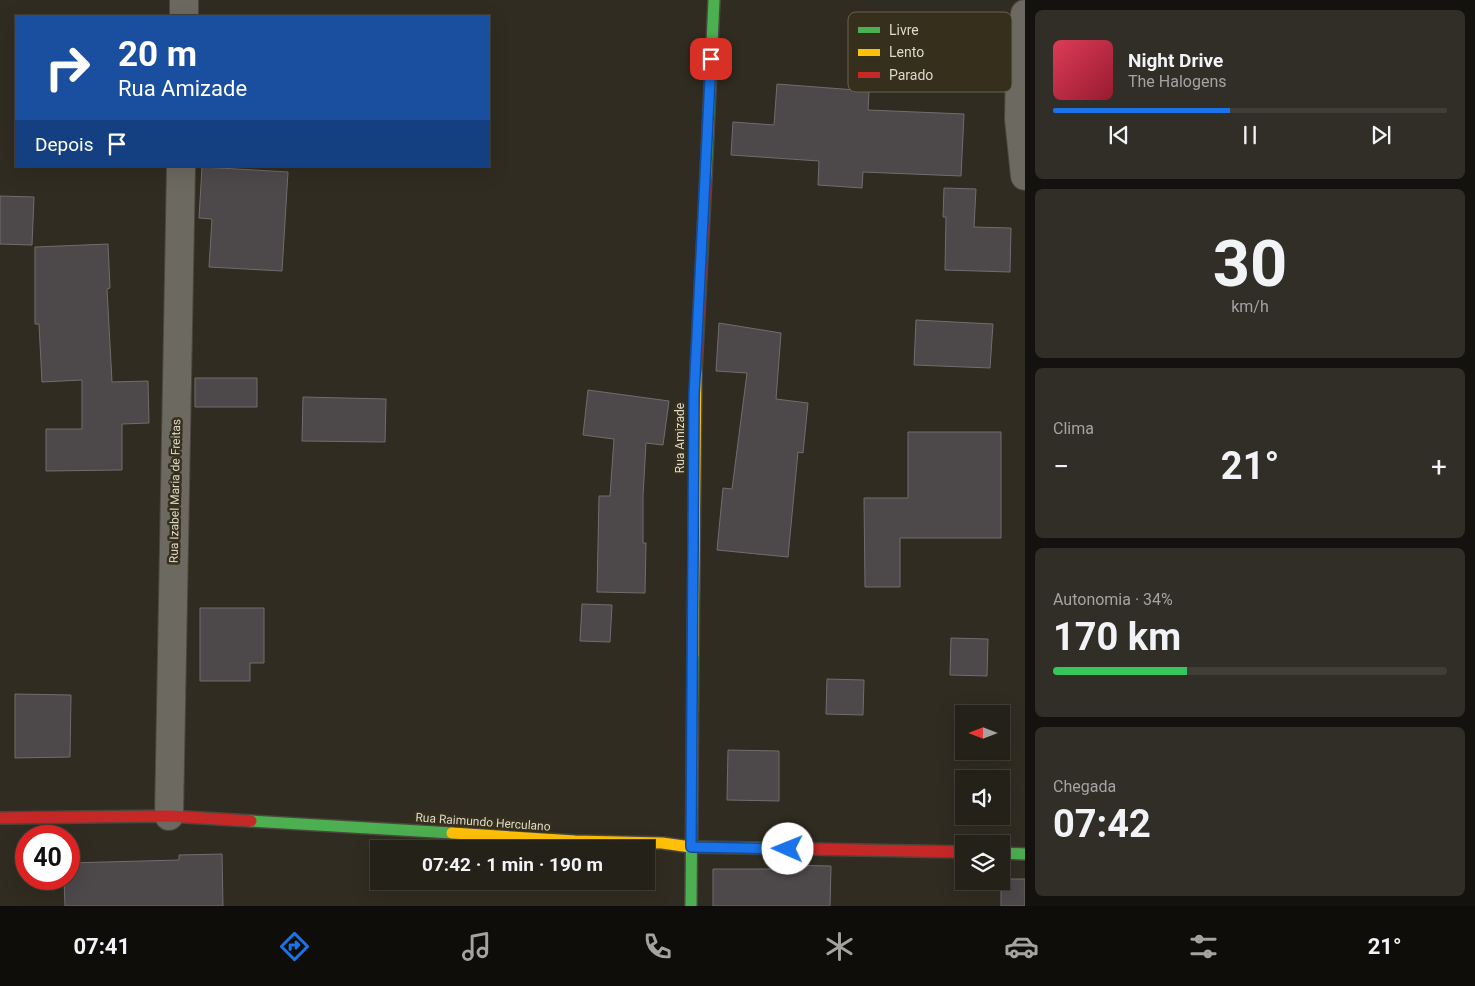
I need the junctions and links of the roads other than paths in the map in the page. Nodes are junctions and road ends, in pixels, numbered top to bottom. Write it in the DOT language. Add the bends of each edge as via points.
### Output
graph roads {
  1 [pos="184,0"];
  2 [pos="714,0"];
  3 [pos="1025,14"];
  4 [pos="184,15"];
  5 [pos="181,167"];
  6 [pos="1025,176"];
  7 [pos="169,816"];
  8 [pos="0,818"];
  9 [pos="691,847"];
  10 [pos="955,852"];
  11 [pos="1010,853"];
  12 [pos="1025,854"];
  13 [pos="691,906"];
  1 -- 4 [label="street"];
  2 -- 9 [label="street, Rua Amizade" via="694,395"];
  3 -- 6 [label="street" via="1019,119"];
  5 -- 7 [label="street, Rua Izabel Maria de Freitas"];
  7 -- 8 [label="street, Rua Raimundo Herculano"];
  7 -- 9 [label="street, Rua Raimundo Herculano"];
  9 -- 10 [label="street, Rua Raimundo Herculano"];
  9 -- 13 [label="street, Rua Amizade"];
  11 -- 12 [label="street"];
}
